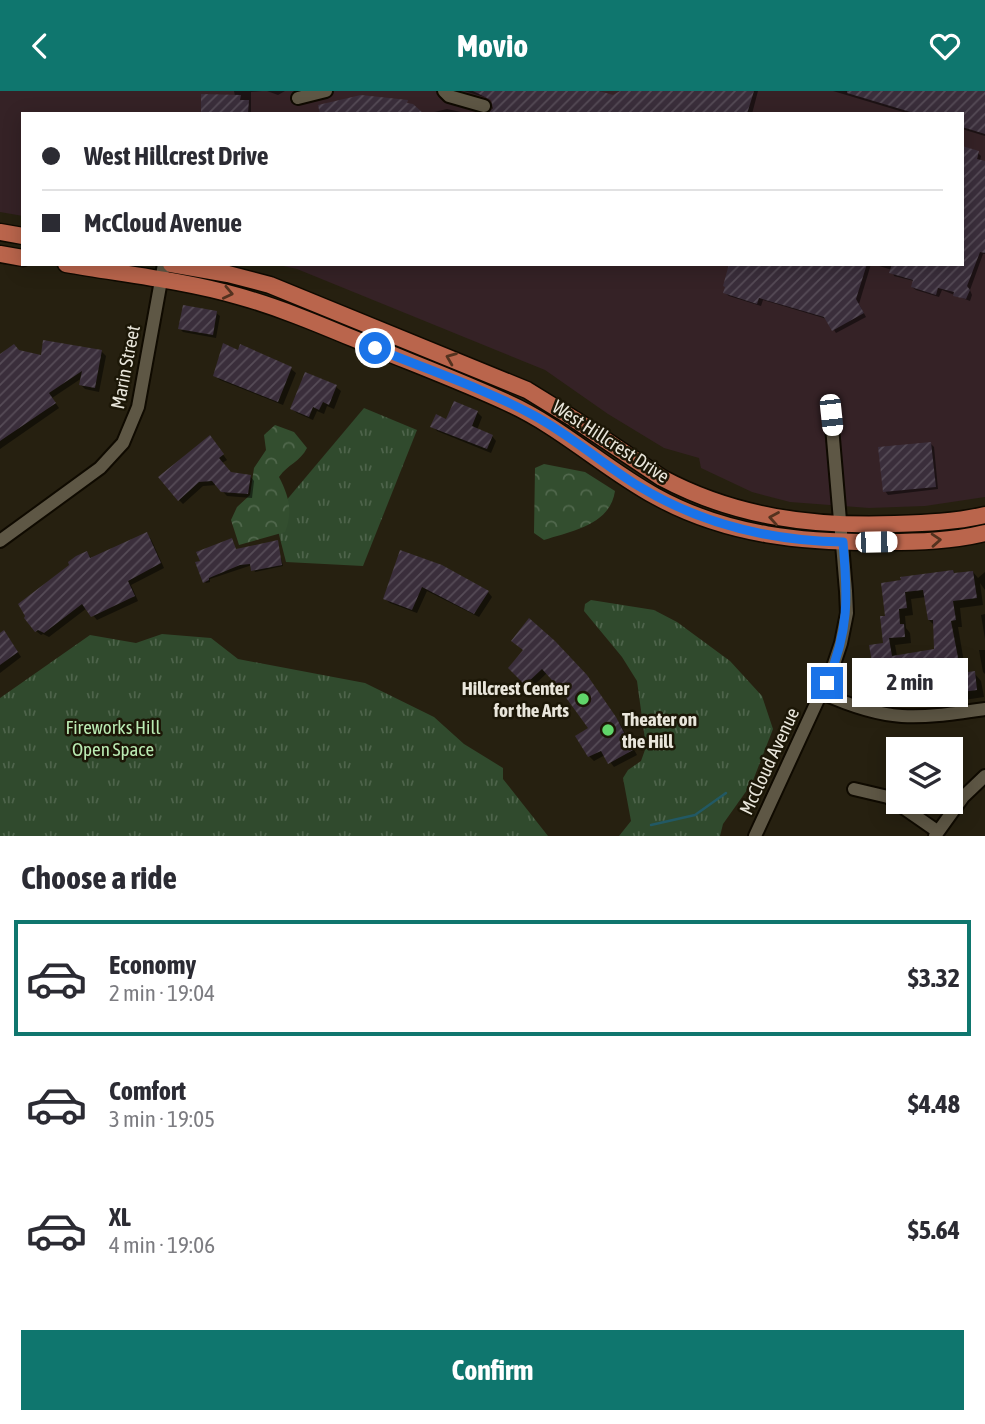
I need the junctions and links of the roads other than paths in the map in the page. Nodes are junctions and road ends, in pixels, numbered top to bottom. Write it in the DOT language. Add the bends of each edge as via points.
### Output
graph roads {
  1 [pos="326,91"];
  2 [pos="444,91"];
  3 [pos="298,98"];
  4 [pos="484,106"];
  5 [pos="0,232"];
  6 [pos="21,236"];
  7 [pos="0,254"];
  8 [pos="21,258"];
  9 [pos="90,266"];
  10 [pos="182,266"];
  11 [pos="162,272"];
  12 [pos="831,415"];
  13 [pos="985,515"];
  14 [pos="842,524"];
  15 [pos="985,533"];
  16 [pos="0,541"];
  17 [pos="843,542"];
  18 [pos="822,693"];
  19 [pos="985,709"];
  20 [pos="985,776"];
  21 [pos="854,789"];
  22 [pos="936,834"];
  23 [pos="755,836"];
  1 -- 3 [label="street"];
  2 -- 4 [label="street"];
  5 -- 6 [label="main road"];
  7 -- 8 [label="main road"];
  9 -- 11 [label="main road, West Hillcrest Drive"];
  14 -- 10 [label="main road, West Hillcrest Drive, one-way" via="768,517 707,499 662,478 514,384 282,290"];
  11 -- 16 [label="street, Marin Street" via="138,407 123,443 100,468"];
  11 -- 17 [label="main road, West Hillcrest Drive, one-way" via="278,308 509,403 656,497 700,517 775,537"];
  12 -- 14 [label="street, McCloud Avenue"];
  13 -- 14 [label="main road, West Hillcrest Drive" via="937,523"];
  14 -- 17 [label="street, McCloud Avenue"];
  17 -- 15 [label="main road, West Hillcrest Drive, one-way" via="948,540"];
  17 -- 18 [label="street, McCloud Avenue" via="847,613"];
  18 -- 19 [label="street" via="901,718"];
  18 -- 23 [label="street, McCloud Avenue"];
  20 -- 22 [label="street" via="962,797"];
  21 -- 22 [label="street" via="888,797"];
}
